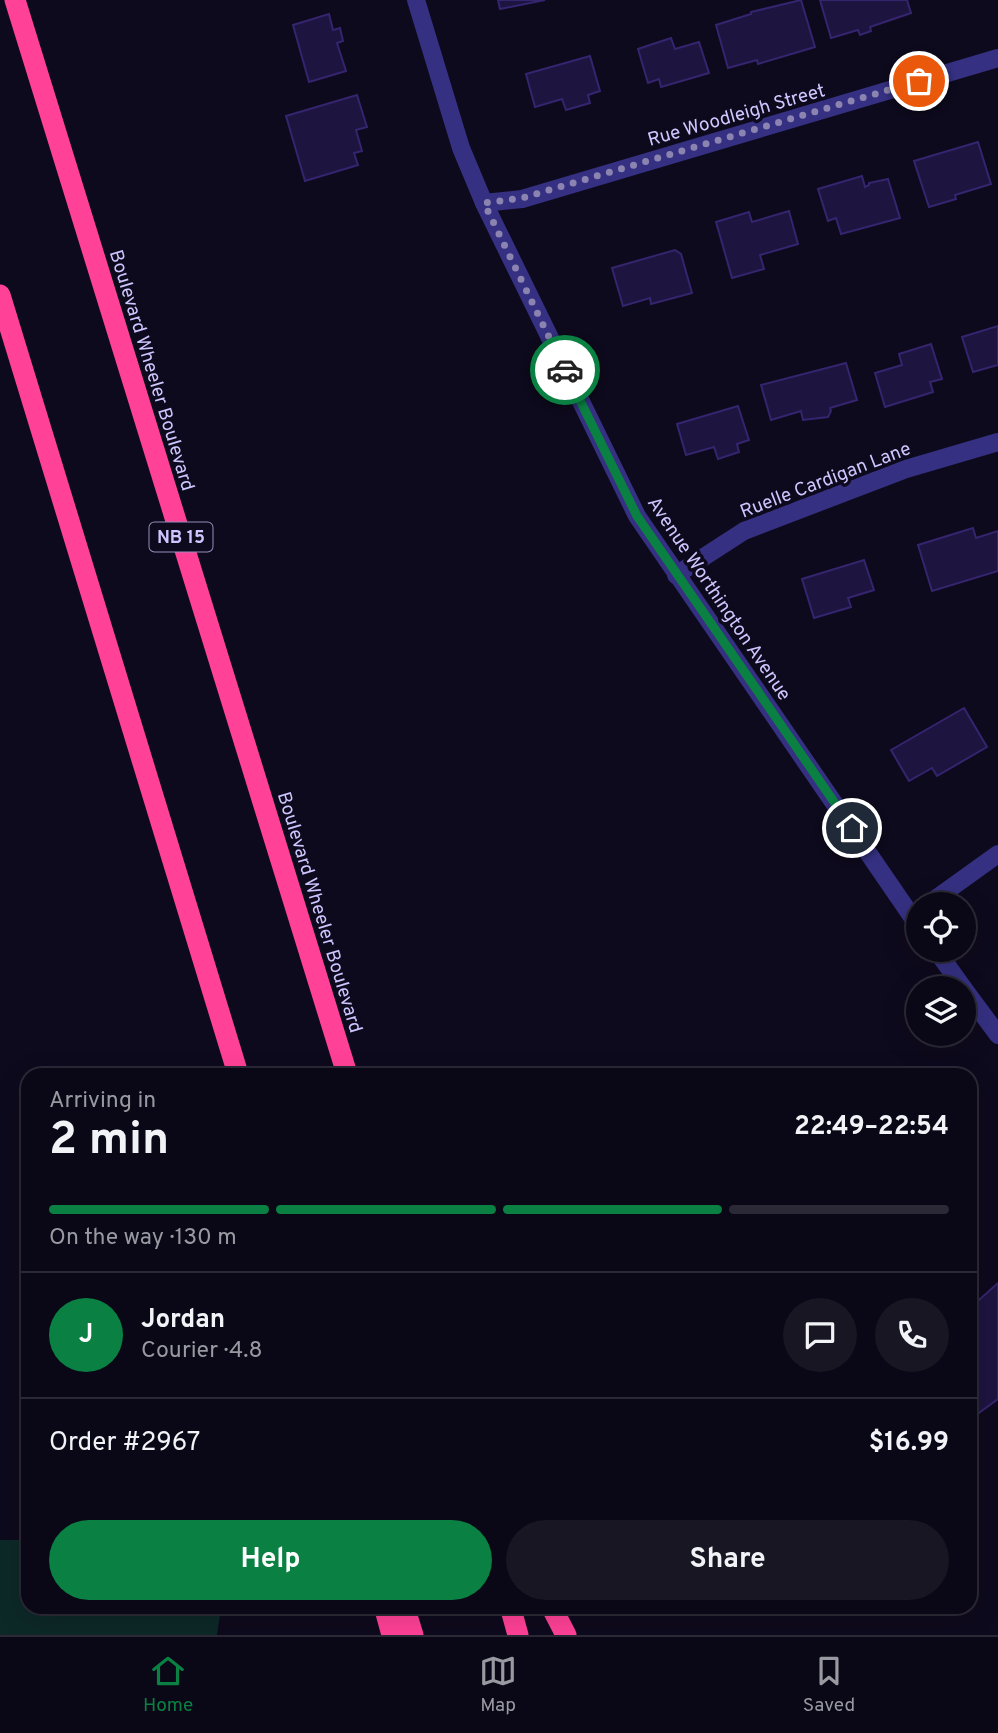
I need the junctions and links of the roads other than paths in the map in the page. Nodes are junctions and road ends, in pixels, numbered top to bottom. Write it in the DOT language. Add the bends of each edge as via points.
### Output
graph roads {
  1 [pos="15,0"];
  2 [pos="416,0"];
  3 [pos="998,58"];
  4 [pos="484,203"];
  5 [pos="0,295"];
  6 [pos="998,442"];
  7 [pos="676,575"];
  8 [pos="998,854"];
  9 [pos="945,892"];
  10 [pos="906,904"];
  11 [pos="976,1005"];
  12 [pos="998,1035"];
  13 [pos="236,1068"];
  14 [pos="345,1068"];
  15 [pos="386,1614"];
  16 [pos="406,1614"];
  17 [pos="512,1614"];
  18 [pos="555,1614"];
  19 [pos="392,1635"];
  20 [pos="413,1635"];
  21 [pos="519,1635"];
  22 [pos="566,1635"];
  1 -- 14 [label="highway, Boulevard Wheeler Boulevard / NB 15"];
  2 -- 4 [label="street, Avenue Worthington Avenue" via="461,148"];
  3 -- 4 [label="street, Rue Woodleigh Street" via="522,198"];
  4 -- 7 [label="street, Avenue Worthington Avenue" via="637,516"];
  5 -- 13 [label="highway"];
  6 -- 7 [label="street, Ruelle Cardigan Lane" via="906,469 744,531"];
  7 -- 10 [label="street, Avenue Worthington Avenue"];
  8 -- 9 [label="street"];
  11 -- 12 [label="street"];
  15 -- 19 [label="highway"];
  16 -- 20 [label="highway"];
  17 -- 21 [label="highway"];
  18 -- 22 [label="highway"];
}
